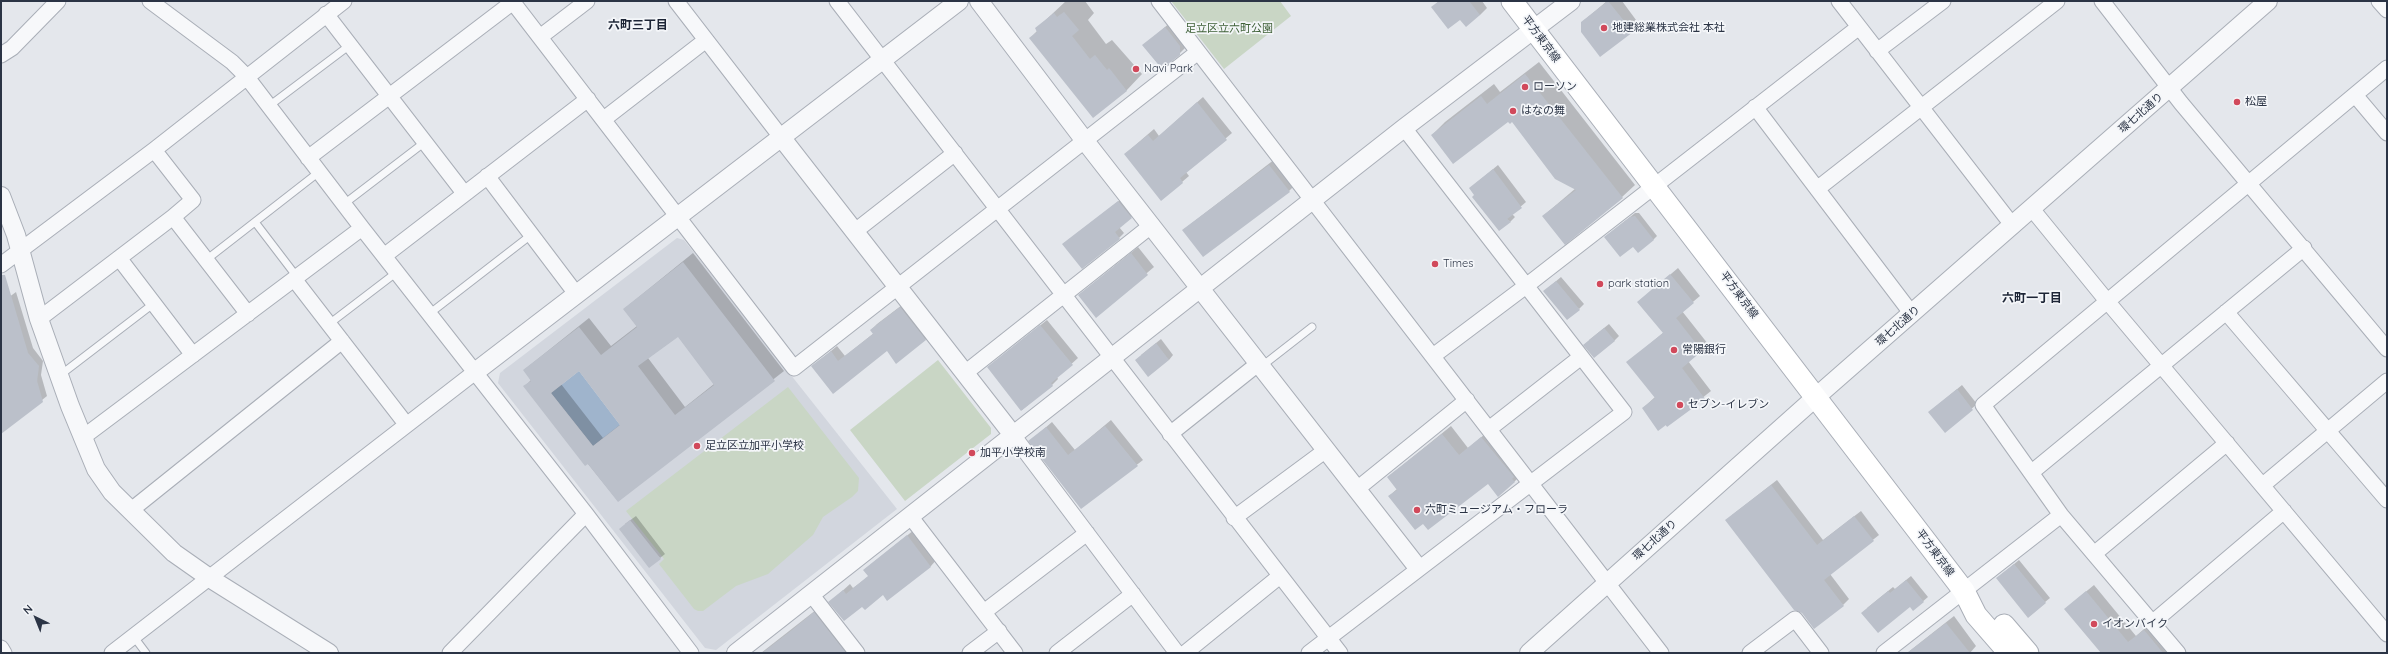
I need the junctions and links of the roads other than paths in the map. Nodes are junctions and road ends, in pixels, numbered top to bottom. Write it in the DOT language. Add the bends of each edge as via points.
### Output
graph roads {
  1 [pos="58,1"];
  2 [pos="150,1"];
  3 [pos="344,1"];
  4 [pos="513,1"];
  5 [pos="587,1"];
  6 [pos="676,1"];
  7 [pos="837,1"];
  8 [pos="959,1"];
  9 [pos="980,1"];
  10 [pos="1159,1"];
  11 [pos="1512,1"];
  12 [pos="1571,1"];
  13 [pos="1840,1"];
  14 [pos="1943,1"];
  15 [pos="2057,1"];
  16 [pos="2102,1"];
  17 [pos="2268,1"];
  18 [pos="2379,1"];
  19 [pos="2387,10"];
  20 [pos="326,14"];
  21 [pos="1859,27"];
  22 [pos="1534,29"];
  23 [pos="540,37"];
  24 [pos="706,40"];
  25 [pos="350,45"];
  26 [pos="1877,51"];
  27 [pos="1198,52"];
  28 [pos="1,55"];
  29 [pos="883,60"];
  30 [pos="2387,68"];
  31 [pos="246,76"];
  32 [pos="2170,88"];
  33 [pos="2355,95"];
  34 [pos="390,96"];
  35 [pos="588,99"];
  36 [pos="269,106"];
  37 [pos="1755,107"];
  38 [pos="1922,108"];
  39 [pos="604,120"];
  40 [pos="1404,128"];
  41 [pos="2387,133"];
  42 [pos="781,137"];
  43 [pos="1085,141"];
  44 [pos="425,142"];
  45 [pos="154,150"];
  46 [pos="954,153"];
  47 [pos="308,158"];
  48 [pos="319,172"];
  49 [pos="487,176"];
  50 [pos="2250,183"];
  51 [pos="1655,185"];
  52 [pos="1817,189"];
  53 [pos="464,193"];
  54 [pos="1,196"];
  55 [pos="1313,202"];
  56 [pos="344,204"];
  57 [pos="997,209"];
  58 [pos="2032,209"];
  59 [pos="678,216"];
  60 [pos="173,217"];
  61 [pos="255,222"];
  62 [pos="1152,225"];
  63 [pos="2013,226"];
  64 [pos="362,228"];
  65 [pos="854,232"];
  66 [pos="531,235"];
  67 [pos="2304,248"];
  68 [pos="20,250"];
  69 [pos="384,256"];
  70 [pos="119,258"];
  71 [pos="206,260"];
  72 [pos="1,265"];
  73 [pos="397,272"];
  74 [pos="295,278"];
  75 [pos="1526,286"];
  76 [pos="897,287"];
  77 [pos="1201,288"];
  78 [pos="577,295"];
  79 [pos="1064,295"];
  80 [pos="2107,301"];
  81 [pos="154,304"];
  82 [pos="2226,312"];
  83 [pos="248,314"];
  84 [pos="429,314"];
  85 [pos="1912,314"];
  86 [pos="39,319"];
  87 [pos="329,324"];
  88 [pos="1312,327"];
  89 [pos="342,341"];
  90 [pos="2387,349"];
  91 [pos="193,355"];
  92 [pos="1433,356"];
  93 [pos="1581,357"];
  94 [pos="1112,358"];
  95 [pos="1261,365"];
  96 [pos="2162,366"];
  97 [pos="477,370"];
  98 [pos="965,373"];
  99 [pos="59,376"];
  100 [pos="2387,381"];
  101 [pos="1816,397"];
  102 [pos="1467,400"];
  103 [pos="406,424"];
  104 [pos="1488,429"];
  105 [pos="2328,431"];
  106 [pos="1170,434"];
  107 [pos="1013,435"];
  108 [pos="82,438"];
  109 [pos="2227,443"];
  110 [pos="1326,450"];
  111 [pos="2032,472"];
  112 [pos="1530,483"];
  113 [pos="2263,485"];
  114 [pos="1357,489"];
  115 [pos="2387,500"];
  116 [pos="130,511"];
  117 [pos="2284,511"];
  118 [pos="586,514"];
  119 [pos="2061,515"];
  120 [pos="910,516"];
  121 [pos="1234,518"];
  122 [pos="1087,533"];
  123 [pos="2094,554"];
  124 [pos="1417,566"];
  125 [pos="1280,576"];
  126 [pos="211,579"];
  127 [pos="1606,584"];
  128 [pos="1964,591"];
  129 [pos="811,594"];
  130 [pos="1133,594"];
  131 [pos="984,612"];
  132 [pos="2152,623"];
  133 [pos="998,631"];
  134 [pos="2387,634"];
  135 [pos="134,637"];
  136 [pos="1328,638"];
  137 [pos="1,648"];
  138 [pos="4,653"];
  139 [pos="112,653"];
  140 [pos="146,653"];
  141 [pos="329,653"];
  142 [pos="450,653"];
  143 [pos="691,653"];
  144 [pos="736,653"];
  145 [pos="857,653"];
  146 [pos="970,653"];
  147 [pos="1015,653"];
  148 [pos="1057,653"];
  149 [pos="1177,653"];
  150 [pos="1185,653"];
  151 [pos="1309,653"];
  152 [pos="1340,653"];
  153 [pos="1529,653"];
  154 [pos="1661,653"];
  155 [pos="1750,653"];
  156 [pos="1821,653"];
  157 [pos="1884,653"];
  158 [pos="2009,653"];
  159 [pos="2028,653"];
  160 [pos="2178,653"];
  1 -- 28 [label="street" via="12,48"];
  2 -- 31 [label="street" via="232,62"];
  3 -- 20 [label="street"];
  4 -- 23 [label="street"];
  4 -- 34 [label="street"];
  5 -- 23 [label="street"];
  6 -- 24 [label="street"];
  7 -- 29 [label="street"];
  8 -- 29 [label="street"];
  9 -- 43 [label="street"];
  10 -- 27 [label="street"];
  11 -- 22 [label="main road, 平方東京線"];
  12 -- 22 [label="street"];
  13 -- 21 [label="street"];
  14 -- 26 [label="street"];
  15 -- 38 [label="street"];
  16 -- 32 [label="street"];
  17 -- 32 [label="street, 環七北通り"];
  18 -- 19 [label="street"];
  20 -- 25 [label="street"];
  20 -- 31 [label="street"];
  21 -- 26 [label="street"];
  21 -- 37 [label="street"];
  22 -- 40 [label="street"];
  22 -- 51 [label="main road, 平方東京線"];
  23 -- 35 [label="street"];
  24 -- 39 [label="street"];
  24 -- 42 [label="street"];
  25 -- 34 [label="street"];
  25 -- 36 [label="lane"];
  26 -- 38 [label="street"];
  27 -- 43 [label="street"];
  27 -- 55 [label="street"];
  29 -- 42 [label="street"];
  29 -- 46 [label="street"];
  30 -- 33 [label="street"];
  31 -- 36 [label="street"];
  31 -- 45 [label="street"];
  32 -- 50 [label="street"];
  32 -- 58 [label="street, 環七北通り"];
  33 -- 41 [label="street"];
  33 -- 50 [label="street"];
  34 -- 44 [label="street"];
  34 -- 47 [label="street"];
  35 -- 39 [label="street"];
  35 -- 49 [label="street"];
  36 -- 47 [label="street"];
  37 -- 51 [label="street"];
  37 -- 52 [label="street"];
  38 -- 52 [label="street"];
  38 -- 63 [label="street"];
  39 -- 59 [label="street"];
  40 -- 55 [label="street"];
  40 -- 75 [label="street"];
  42 -- 59 [label="street"];
  42 -- 65 [label="street"];
  43 -- 57 [label="street"];
  43 -- 62 [label="street"];
  44 -- 53 [label="street"];
  44 -- 56 [label="lane"];
  45 -- 60 [label="street" via="193,200"];
  45 -- 68 [label="street"];
  46 -- 57 [label="street"];
  46 -- 65 [label="street"];
  47 -- 48 [label="street"];
  48 -- 56 [label="street"];
  48 -- 61 [label="lane"];
  49 -- 53 [label="street"];
  49 -- 66 [label="street"];
  50 -- 67 [label="street"];
  50 -- 80 [label="street"];
  51 -- 75 [label="street"];
  51 -- 101 [label="main road, 平方東京線"];
  52 -- 85 [label="street"];
  53 -- 69 [label="street"];
  54 -- 68 [label="street"];
  55 -- 77 [label="street"];
  55 -- 92 [label="street"];
  56 -- 64 [label="street"];
  57 -- 76 [label="street"];
  57 -- 79 [label="street"];
  58 -- 63 [label="street, 環七北通り"];
  58 -- 80 [label="street"];
  59 -- 76 [label="street" via="794,368"];
  59 -- 78 [label="street"];
  60 -- 70 [label="street"];
  60 -- 71 [label="street"];
  61 -- 71 [label="lane"];
  61 -- 74 [label="lane"];
  62 -- 77 [label="street"];
  62 -- 79 [label="street"];
  63 -- 85 [label="street, 環七北通り"];
  64 -- 69 [label="street"];
  64 -- 74 [label="street"];
  65 -- 76 [label="street"];
  66 -- 78 [label="street"];
  66 -- 84 [label="lane"];
  67 -- 82 [label="street"];
  67 -- 90 [label="street"];
  68 -- 72 [label="street"];
  68 -- 86 [label="street"];
  69 -- 73 [label="street"];
  70 -- 81 [label="street"];
  70 -- 86 [label="street"];
  71 -- 83 [label="street"];
  73 -- 84 [label="street"];
  73 -- 87 [label="lane"];
  74 -- 83 [label="street"];
  74 -- 87 [label="street"];
  75 -- 92 [label="street"];
  75 -- 93 [label="street"];
  76 -- 98 [label="street"];
  77 -- 94 [label="street"];
  77 -- 95 [label="street"];
  78 -- 97 [label="street"];
  79 -- 94 [label="street"];
  79 -- 98 [label="street"];
  80 -- 96 [label="street"];
  80 -- 111 [label="street" via="1983,405"];
  81 -- 91 [label="street"];
  81 -- 99 [label="lane"];
  82 -- 96 [label="street"];
  82 -- 105 [label="street"];
  83 -- 91 [label="street"];
  84 -- 97 [label="street"];
  85 -- 101 [label="street, 環七北通り"];
  86 -- 99 [label="street"];
  87 -- 89 [label="street"];
  88 -- 95 [label="lane"];
  89 -- 103 [label="street"];
  89 -- 116 [label="street"];
  91 -- 108 [label="street"];
  92 -- 102 [label="street"];
  93 -- 104 [label="street"];
  93 -- 112 [label="street" via="1624,412"];
  94 -- 106 [label="street"];
  94 -- 107 [label="street"];
  95 -- 106 [label="street"];
  95 -- 110 [label="street"];
  96 -- 109 [label="street"];
  96 -- 111 [label="street"];
  97 -- 103 [label="street"];
  97 -- 118 [label="street"];
  98 -- 107 [label="street"];
  99 -- 108 [label="street"];
  100 -- 105 [label="street"];
  101 -- 127 [label="street, 環七北通り"];
  101 -- 128 [label="main road, 平方東京線"];
  102 -- 104 [label="street"];
  102 -- 114 [label="street"];
  103 -- 126 [label="street"];
  104 -- 112 [label="street"];
  105 -- 113 [label="street"];
  105 -- 115 [label="street"];
  106 -- 121 [label="street"];
  107 -- 120 [label="street"];
  107 -- 122 [label="street"];
  108 -- 116 [label="street" via="96,469"];
  109 -- 113 [label="street"];
  109 -- 123 [label="street"];
  110 -- 114 [label="street"];
  110 -- 121 [label="street"];
  111 -- 119 [label="street"];
  112 -- 124 [label="street"];
  112 -- 127 [label="street"];
  113 -- 117 [label="street"];
  114 -- 124 [label="street"];
  116 -- 126 [label="street" via="174,553"];
  117 -- 132 [label="street"];
  117 -- 134 [label="street"];
  118 -- 142 [label="street"];
  118 -- 143 [label="street"];
  119 -- 123 [label="street"];
  119 -- 128 [label="street"];
  120 -- 129 [label="street"];
  120 -- 131 [label="street"];
  121 -- 125 [label="street"];
  122 -- 130 [label="street"];
  122 -- 131 [label="street"];
  123 -- 132 [label="street"];
  124 -- 136 [label="street"];
  125 -- 136 [label="street"];
  125 -- 150 [label="street"];
  126 -- 135 [label="street"];
  126 -- 141 [label="street"];
  127 -- 153 [label="street, 環七北通り"];
  127 -- 154 [label="street"];
  128 -- 157 [label="street"];
  128 -- 158 [label="main road, 平方東京線" via="1976,615"];
  128 -- 159 [label="main road, 平方東京線" via="1988,606"];
  129 -- 144 [label="street"];
  129 -- 145 [label="street"];
  130 -- 148 [label="street"];
  130 -- 149 [label="street"];
  131 -- 133 [label="street"];
  132 -- 160 [label="street"];
  133 -- 146 [label="street"];
  133 -- 147 [label="street"];
  135 -- 139 [label="street"];
  135 -- 140 [label="lane"];
  136 -- 151 [label="street"];
  136 -- 152 [label="street"];
  137 -- 138 [label="street"];
  155 -- 156 [label="street" via="1795,619"];
}
